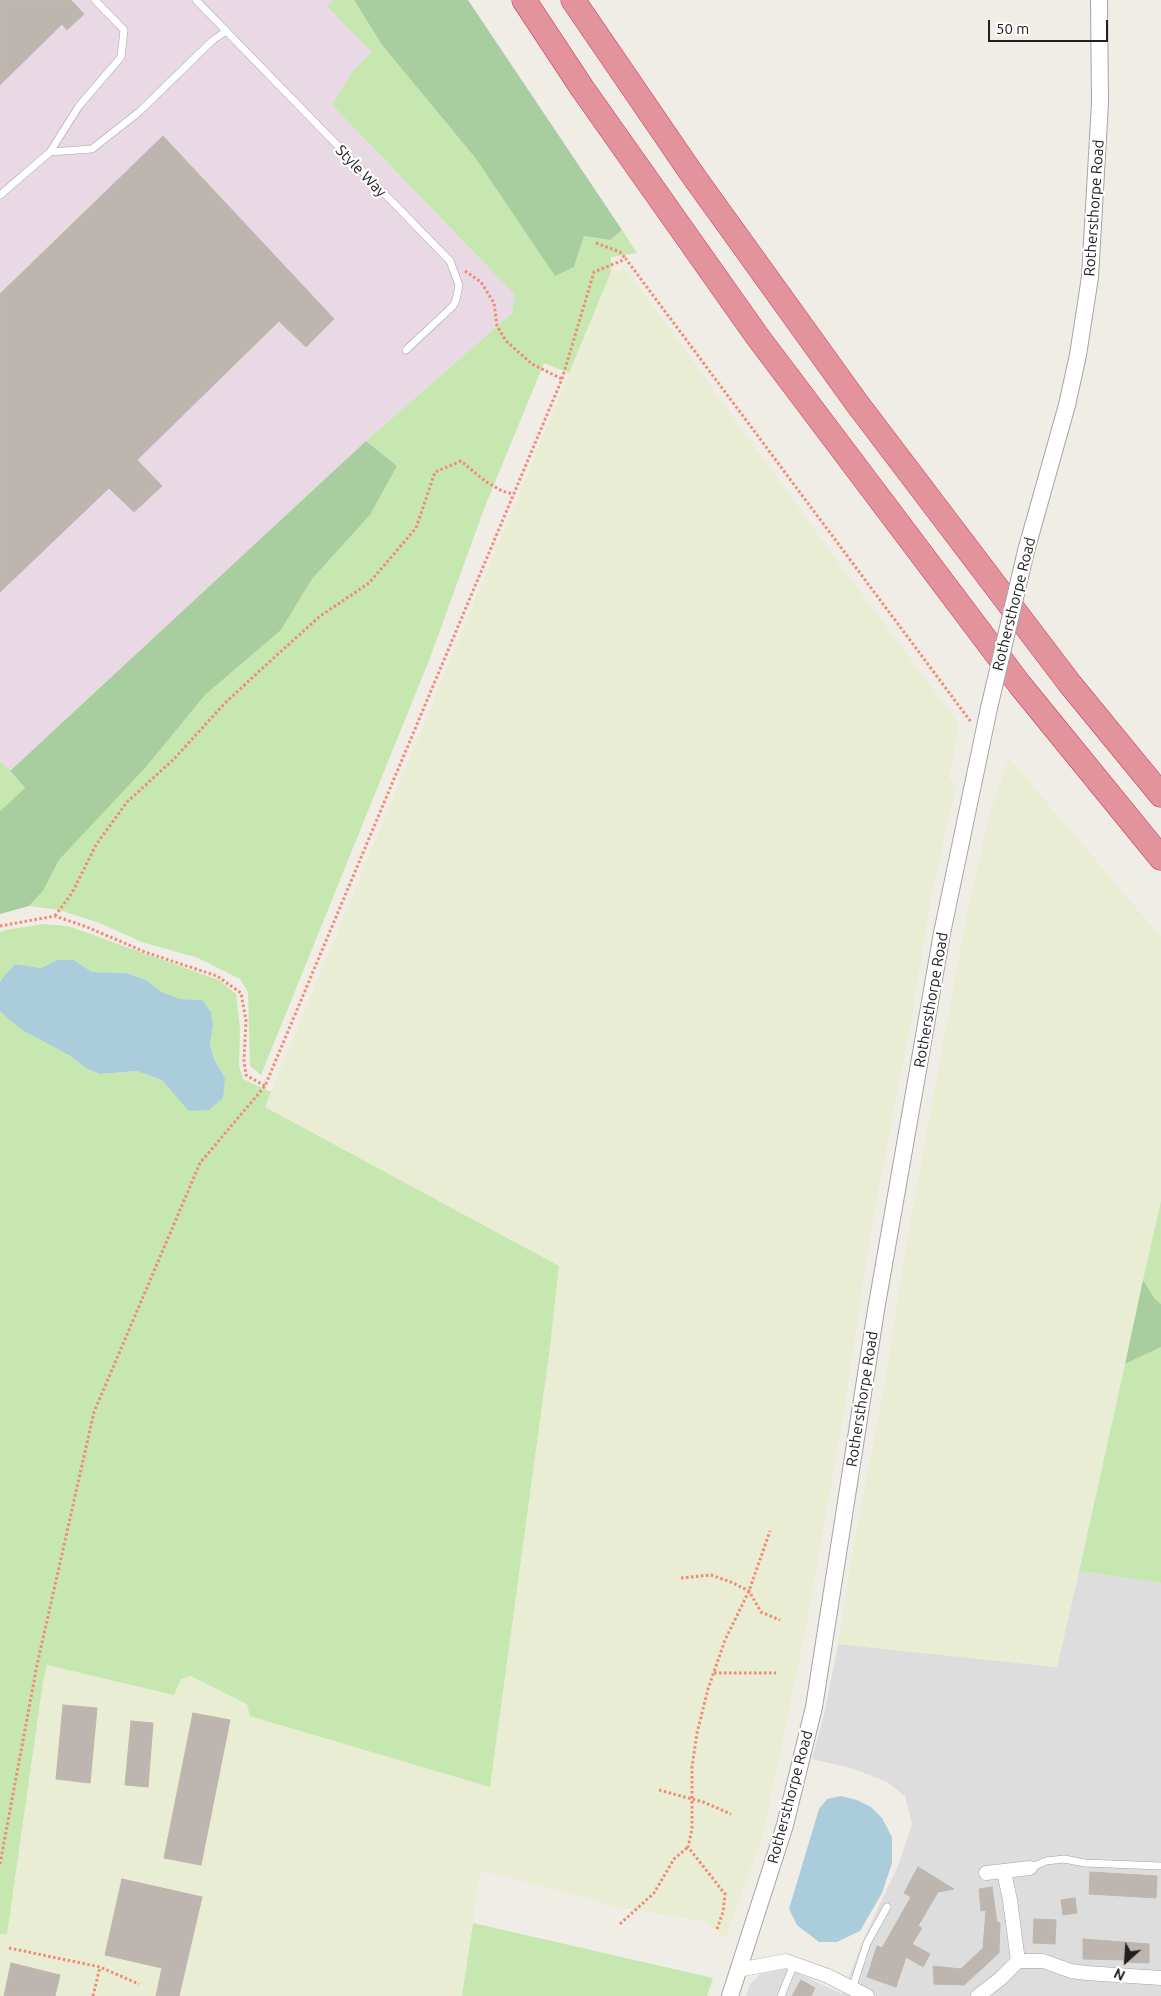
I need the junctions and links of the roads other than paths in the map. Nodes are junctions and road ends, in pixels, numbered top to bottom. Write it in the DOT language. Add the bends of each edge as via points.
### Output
graph roads {
  1 [pos="95,0"];
  2 [pos="196,0"];
  3 [pos="524,0"];
  4 [pos="573,0"];
  5 [pos="1099,0"];
  6 [pos="226,31"];
  7 [pos="50,152"];
  8 [pos="0,194"];
  9 [pos="406,350"];
  10 [pos="1161,795"];
  11 [pos="1161,858"];
  12 [pos="1161,1866"];
  13 [pos="1030,1868"];
  14 [pos="1004,1872"];
  15 [pos="986,1873"];
  16 [pos="887,1907"];
  17 [pos="1018,1961"];
  18 [pos="794,1964"];
  19 [pos="738,1970"];
  20 [pos="1161,1978"];
  21 [pos="852,1989"];
  22 [pos="730,1996"];
  23 [pos="781,1996"];
  24 [pos="867,1996"];
  25 [pos="978,1996"];
  1 -- 7 [label="lane" via="124,30 121,57 79,106"];
  2 -- 6 [label="lane, Style Way"];
  3 -- 11 [label="highway" via="757,336 1020,685"];
  4 -- 10 [label="highway" via="692,174 856,402 1070,684"];
  5 -- 19 [label="street, Rothersthorpe Road, bridge" via="1100,103 1090,277 1076,364 1026,550 942,933 879,1291 814,1707 785,1825"];
  6 -- 7 [label="lane" via="139,112 92,149"];
  6 -- 9 [label="lane, Style Way" via="450,261 459,285 456,300"];
  7 -- 8 [label="lane"];
  12 -- 13 [label="lane" via="1064,1859 1046,1861"];
  13 -- 14 [label="street"];
  14 -- 15 [label="street"];
  14 -- 17 [label="street"];
  16 -- 21 [label="lane" via="867,1943"];
  17 -- 20 [label="street" via="1044,1961 1086,1974"];
  17 -- 25 [label="street"];
  18 -- 19 [label="street" via="786,1961"];
  18 -- 21 [label="street"];
  18 -- 23 [label="lane"];
  19 -- 22 [label="street, Rothersthorpe Road"];
  21 -- 24 [label="street"];
}
